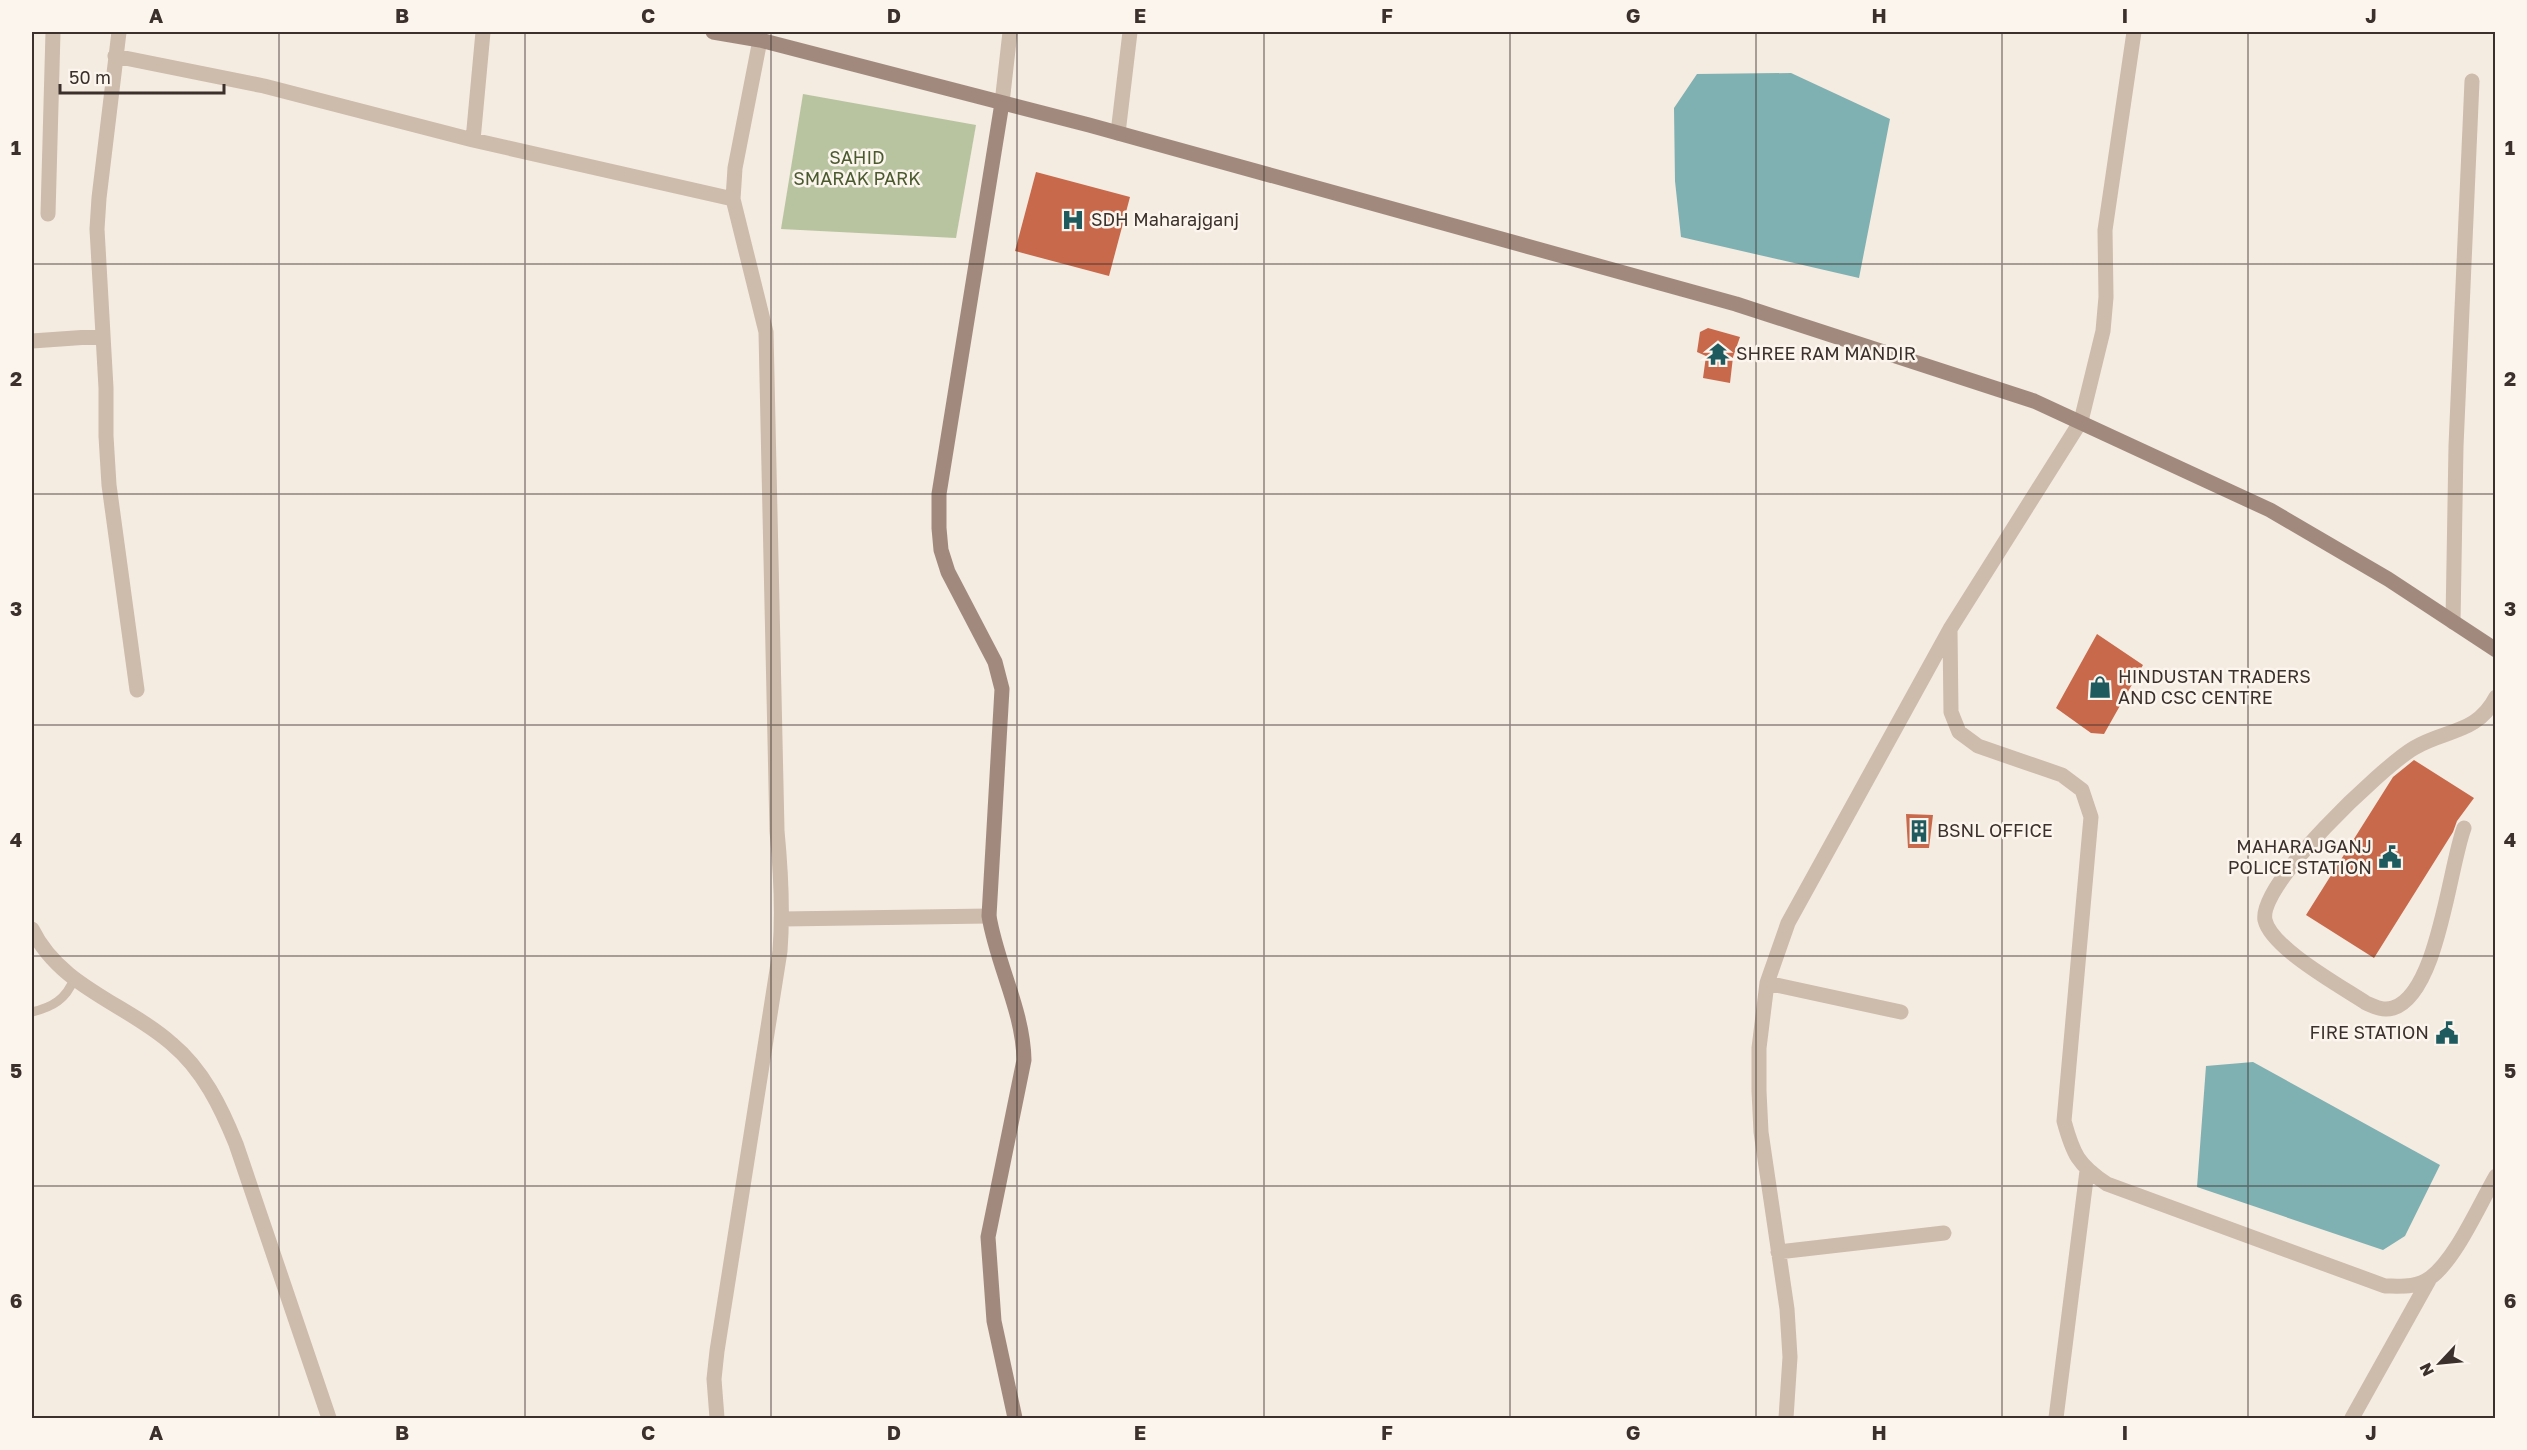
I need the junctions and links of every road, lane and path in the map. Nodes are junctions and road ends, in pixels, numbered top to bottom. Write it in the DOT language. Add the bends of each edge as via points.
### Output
graph roads {
  1 [pos="53,32"];
  2 [pos="119,32"];
  3 [pos="483,32"];
  4 [pos="719,32"];
  5 [pos="1010,32"];
  6 [pos="1130,32"];
  7 [pos="2134,32"];
  8 [pos="759,40"];
  9 [pos="115,56"];
  10 [pos="2472,81"];
  11 [pos="1002,103"];
  12 [pos="1118,133"];
  13 [pos="473,140"];
  14 [pos="733,199"];
  15 [pos="48,214"];
  16 [pos="103,336"];
  17 [pos="32,341"];
  18 [pos="2080,421"];
  19 [pos="2453,622"];
  20 [pos="1950,629"];
  21 [pos="2496,650"];
  22 [pos="137,690"];
  23 [pos="2496,696"];
  24 [pos="2464,828"];
  25 [pos="989,916"];
  26 [pos="783,919"];
  27 [pos="32,929"];
  28 [pos="74,978"];
  29 [pos="1767,983"];
  30 [pos="32,1012"];
  31 [pos="1901,1012"];
  32 [pos="2087,1171"];
  33 [pos="2496,1176"];
  34 [pos="1944,1233"];
  35 [pos="1778,1252"];
  36 [pos="2429,1280"];
  37 [pos="329,1419"];
  38 [pos="717,1419"];
  39 [pos="1014,1419"];
  40 [pos="1786,1419"];
  41 [pos="2056,1419"];
  42 [pos="2352,1419"];
  1 -- 15 [label="street"];
  2 -- 9 [label="street"];
  3 -- 13 [label="street"];
  4 -- 8 [label="street"];
  5 -- 11 [label="street"];
  6 -- 12 [label="street"];
  7 -- 18 [label="street" via="2105,230 2103,331"];
  8 -- 11 [label="street"];
  8 -- 14 [label="street" via="735,168"];
  9 -- 13 [label="street" via="300,94"];
  9 -- 16 [label="street" via="97,229"];
  10 -- 19 [label="street" via="2456,446"];
  11 -- 12 [label="street"];
  11 -- 25 [label="street" via="939,494 941,550 948,572 995,662 1002,689"];
  12 -- 18 [label="street" via="1736,303 2034,401"];
  13 -- 14 [label="street"];
  14 -- 26 [label="street" via="766,332 777,831"];
  16 -- 17 [label="street"];
  16 -- 22 [label="street" via="109,485"];
  18 -- 19 [label="street" via="2270,510"];
  18 -- 20 [label="street"];
  19 -- 21 [label="street"];
  20 -- 29 [label="street" via="1788,923"];
  20 -- 32 [label="street" via="1951,712 1959,732 1978,746 2062,775 2082,790 2091,817 2064,1121 2072,1149"];
  23 -- 24 [label="street" via="2475,723 2430,740 2397,759 2334,817 2275,888 2267,903 2265,920 2288,951 2366,1003 2380,1009 2394,1008 2409,998 2419,981 2441,928 2452,866"];
  25 -- 26 [label="street"];
  25 -- 39 [label="street" via="1024,1041 1024,1060 988,1237 994,1321"];
  26 -- 38 [label="street" via="717,1351"];
  27 -- 28 [label="street" via="39,946"];
  28 -- 30 [label="lane" via="62,999"];
  28 -- 37 [label="street" via="172,1043 209,1087 236,1144"];
  29 -- 31 [label="street"];
  29 -- 35 [label="street" via="1759,1048 1759,1091"];
  32 -- 36 [label="street" via="2107,1184 2385,1286 2409,1286"];
  32 -- 41 [label="street"];
  33 -- 36 [label="street" via="2446,1263"];
  34 -- 35 [label="street"];
  35 -- 40 [label="street" via="1790,1357"];
  36 -- 42 [label="street"];
}
